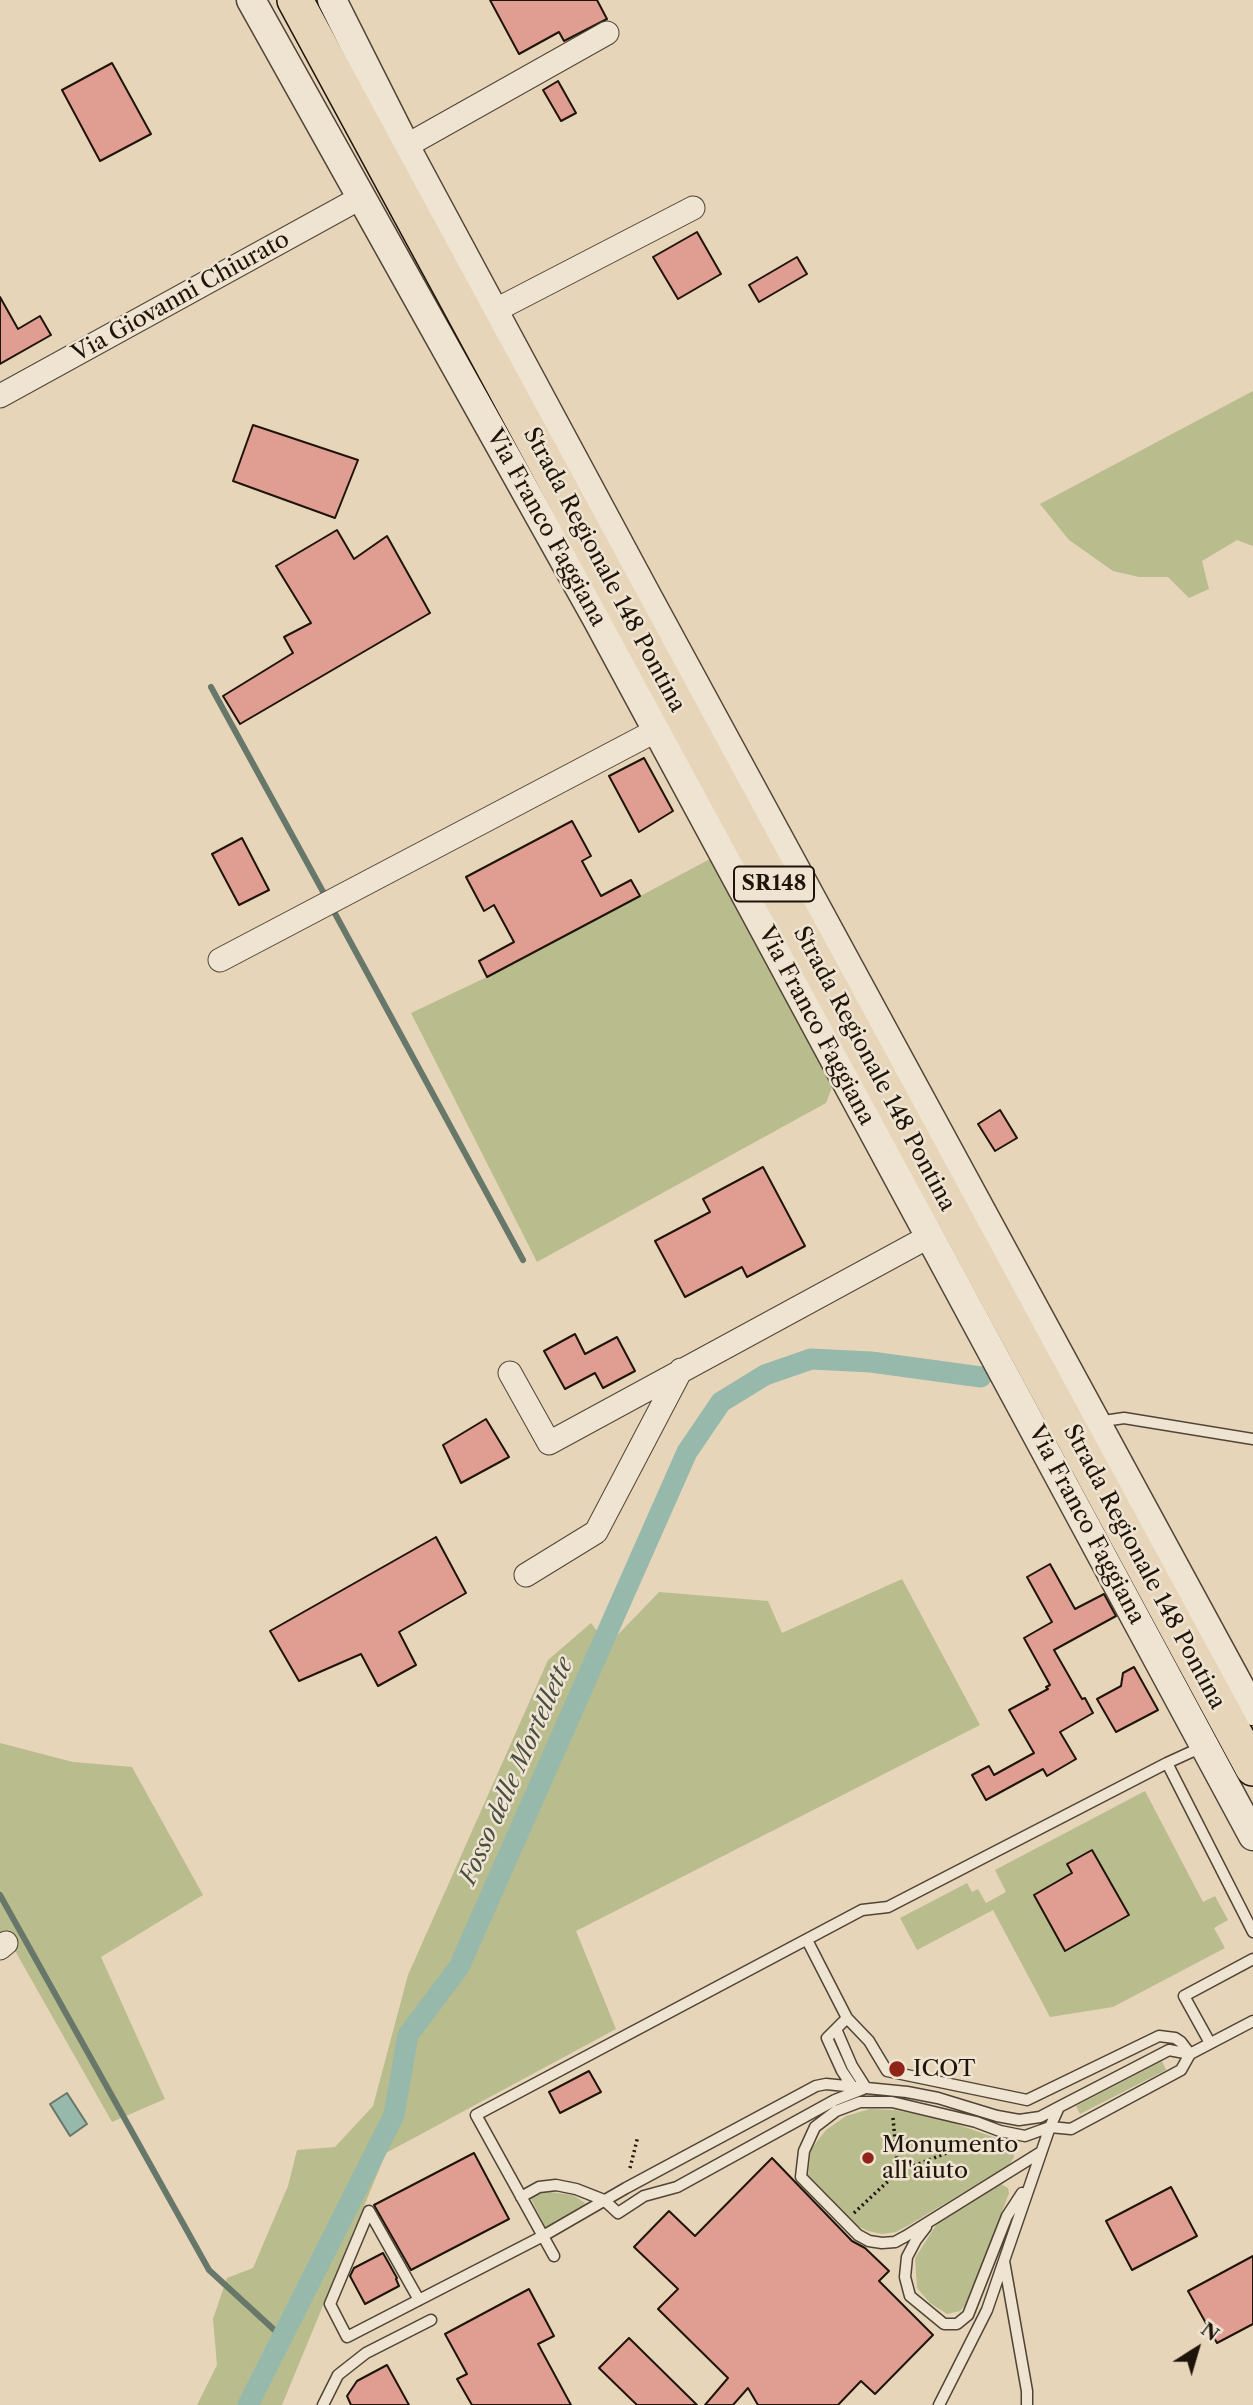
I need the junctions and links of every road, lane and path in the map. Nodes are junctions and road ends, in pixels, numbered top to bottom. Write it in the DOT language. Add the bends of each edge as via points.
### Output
graph roads {
  1 [pos="251,0"];
  2 [pos="295,0"];
  3 [pos="332,0"];
  4 [pos="607,33"];
  5 [pos="406,146"];
  6 [pos="362,197"];
  7 [pos="693,208"];
  8 [pos="494,311"];
  9 [pos="0,396"];
  10 [pos="657,730"];
  11 [pos="220,960"];
  12 [pos="930,1236"];
  13 [pos="681,1370"];
  14 [pos="510,1373"];
  15 [pos="1095,1423"];
  16 [pos="1253,1439"];
  17 [pos="526,1575"];
  18 [pos="1253,1712"];
  19 [pos="1205,1746"];
  20 [pos="1167,1763"];
  21 [pos="1253,1768"];
  22 [pos="1253,1836"];
  23 [pos="1253,1932"];
  24 [pos="807,1940"];
  25 [pos="1253,1959"];
  26 [pos="847,2018"];
  27 [pos="1253,2021"];
  28 [pos="836,2029"];
  29 [pos="1210,2043"];
  30 [pos="1190,2054"];
  31 [pos="852,2086"];
  32 [pos="866,2088"];
  33 [pos="892,2102"];
  34 [pos="1059,2108"];
  35 [pos="1050,2127"];
  36 [pos="638,2136"];
  37 [pos="1041,2152"];
  38 [pos="898,2172"];
  39 [pos="1033,2176"];
  40 [pos="626,2188"];
  41 [pos="521,2197"];
  42 [pos="604,2200"];
  43 [pos="934,2217"];
  44 [pos="844,2221"];
  45 [pos="542,2236"];
  46 [pos="554,2256"];
  47 [pos="1004,2261"];
  48 [pos="419,2300"];
  49 [pos="431,2320"];
  50 [pos="323,2405"];
  51 [pos="939,2405"];
  52 [pos="1027,2405"];
  1 -- 6 [label="street, Via Franco Faggiana"];
  2 -- 21 [label="main road, Strada Regionale 148 Pontina / SR148"];
  3 -- 5 [label="street"];
  4 -- 5 [label="street"];
  5 -- 8 [label="street"];
  6 -- 9 [label="street, Via Giovanni Chiurato"];
  6 -- 10 [label="street, Via Franco Faggiana"];
  7 -- 8 [label="street"];
  8 -- 15 [label="street"];
  10 -- 11 [label="street"];
  10 -- 12 [label="street, Via Franco Faggiana"];
  12 -- 13 [label="street"];
  12 -- 19 [label="street, Via Franco Faggiana"];
  13 -- 14 [label="street" via="549,1443"];
  13 -- 17 [label="street" via="596,1532"];
  15 -- 16 [label="lane" via="1124,1418"];
  15 -- 18 [label="street"];
  19 -- 20 [label="lane"];
  19 -- 22 [label="street, Via Franco Faggiana"];
  20 -- 23 [label="lane"];
  20 -- 24 [label="lane" via="888,1907 862,1910"];
  24 -- 26 [label="lane"];
  24 -- 41 [label="lane" via="476,2115"];
  25 -- 29 [label="lane" via="1184,1996"];
  26 -- 28 [label="lane"];
  26 -- 30 [label="lane" via="869,2041 887,2071 1027,2100 1159,2036 1175,2038"];
  27 -- 29 [label="lane"];
  28 -- 31 [label="lane" via="827,2038"];
  28 -- 32 [label="lane"];
  29 -- 30 [label="lane"];
  30 -- 34 [label="lane" via="1169,2050"];
  30 -- 35 [label="lane" via="1181,2070 1071,2129"];
  31 -- 32 [label="lane"];
  31 -- 40 [label="lane" via="816,2086"];
  32 -- 34 [label="lane" via="938,2098 1019,2120"];
  32 -- 42 [label="lane" via="618,2213"];
  33 -- 35 [label="lane" via="1025,2136"];
  33 -- 38 [label="path"];
  33 -- 44 [label="lane" via="859,2102 836,2111 816,2127 804,2151 801,2177"];
  34 -- 35 [label="lane"];
  35 -- 37 [label="lane"];
  36 -- 40 [label="path"];
  37 -- 38 [label="path" via="954,2150"];
  37 -- 39 [label="lane"];
  37 -- 43 [label="lane"];
  38 -- 44 [label="path"];
  39 -- 43 [label="lane" via="1007,2216 968,2315 957,2324 944,2324 909,2296 907,2258"];
  39 -- 47 [label="lane"];
  40 -- 42 [label="lane"];
  41 -- 42 [label="lane" via="539,2187 556,2185"];
  41 -- 45 [label="lane"];
  42 -- 45 [label="lane"];
  43 -- 44 [label="lane" via="895,2242 882,2243 858,2235"];
  45 -- 46 [label="lane"];
  45 -- 48 [label="lane"];
  47 -- 51 [label="lane" via="987,2310"];
  47 -- 52 [label="lane"];
  48 -- 48 [label="lane" via="347,2337 330,2304 369,2211"];
  49 -- 50 [label="lane" via="366,2353 338,2375"];
}
